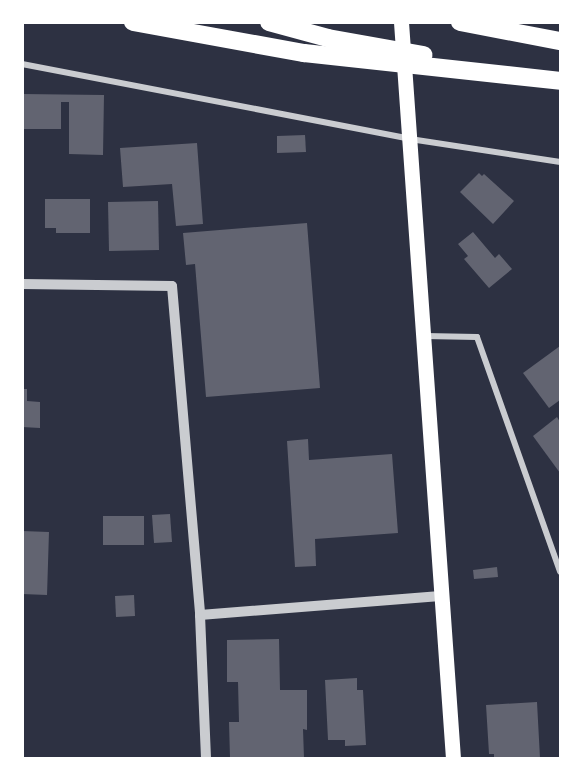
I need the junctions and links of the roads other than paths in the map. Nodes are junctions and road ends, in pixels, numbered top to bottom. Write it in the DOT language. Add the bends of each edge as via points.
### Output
graph roads {
  1 [pos="133,22"];
  2 [pos="268,22"];
  3 [pos="402,22"];
  4 [pos="460,22"];
  5 [pos="561,41"];
  6 [pos="22,64"];
  7 [pos="561,80"];
  8 [pos="410,139"];
  9 [pos="561,162"];
  10 [pos="22,284"];
  11 [pos="421,336"];
  12 [pos="561,572"];
  13 [pos="440,596"];
  14 [pos="200,615"];
  15 [pos="206,759"];
  16 [pos="453,759"];
  1 -- 7 [label="highway" via="304,53"];
  2 -- 7 [label="highway" via="328,38"];
  3 -- 8 [label="main road"];
  4 -- 5 [label="highway"];
  6 -- 8 [label="street"];
  8 -- 9 [label="street"];
  8 -- 11 [label="main road"];
  10 -- 14 [label="street" via="172,286"];
  11 -- 12 [label="street" via="477,337"];
  11 -- 13 [label="main road"];
  13 -- 14 [label="street"];
  13 -- 16 [label="main road"];
  14 -- 15 [label="street"];
}
